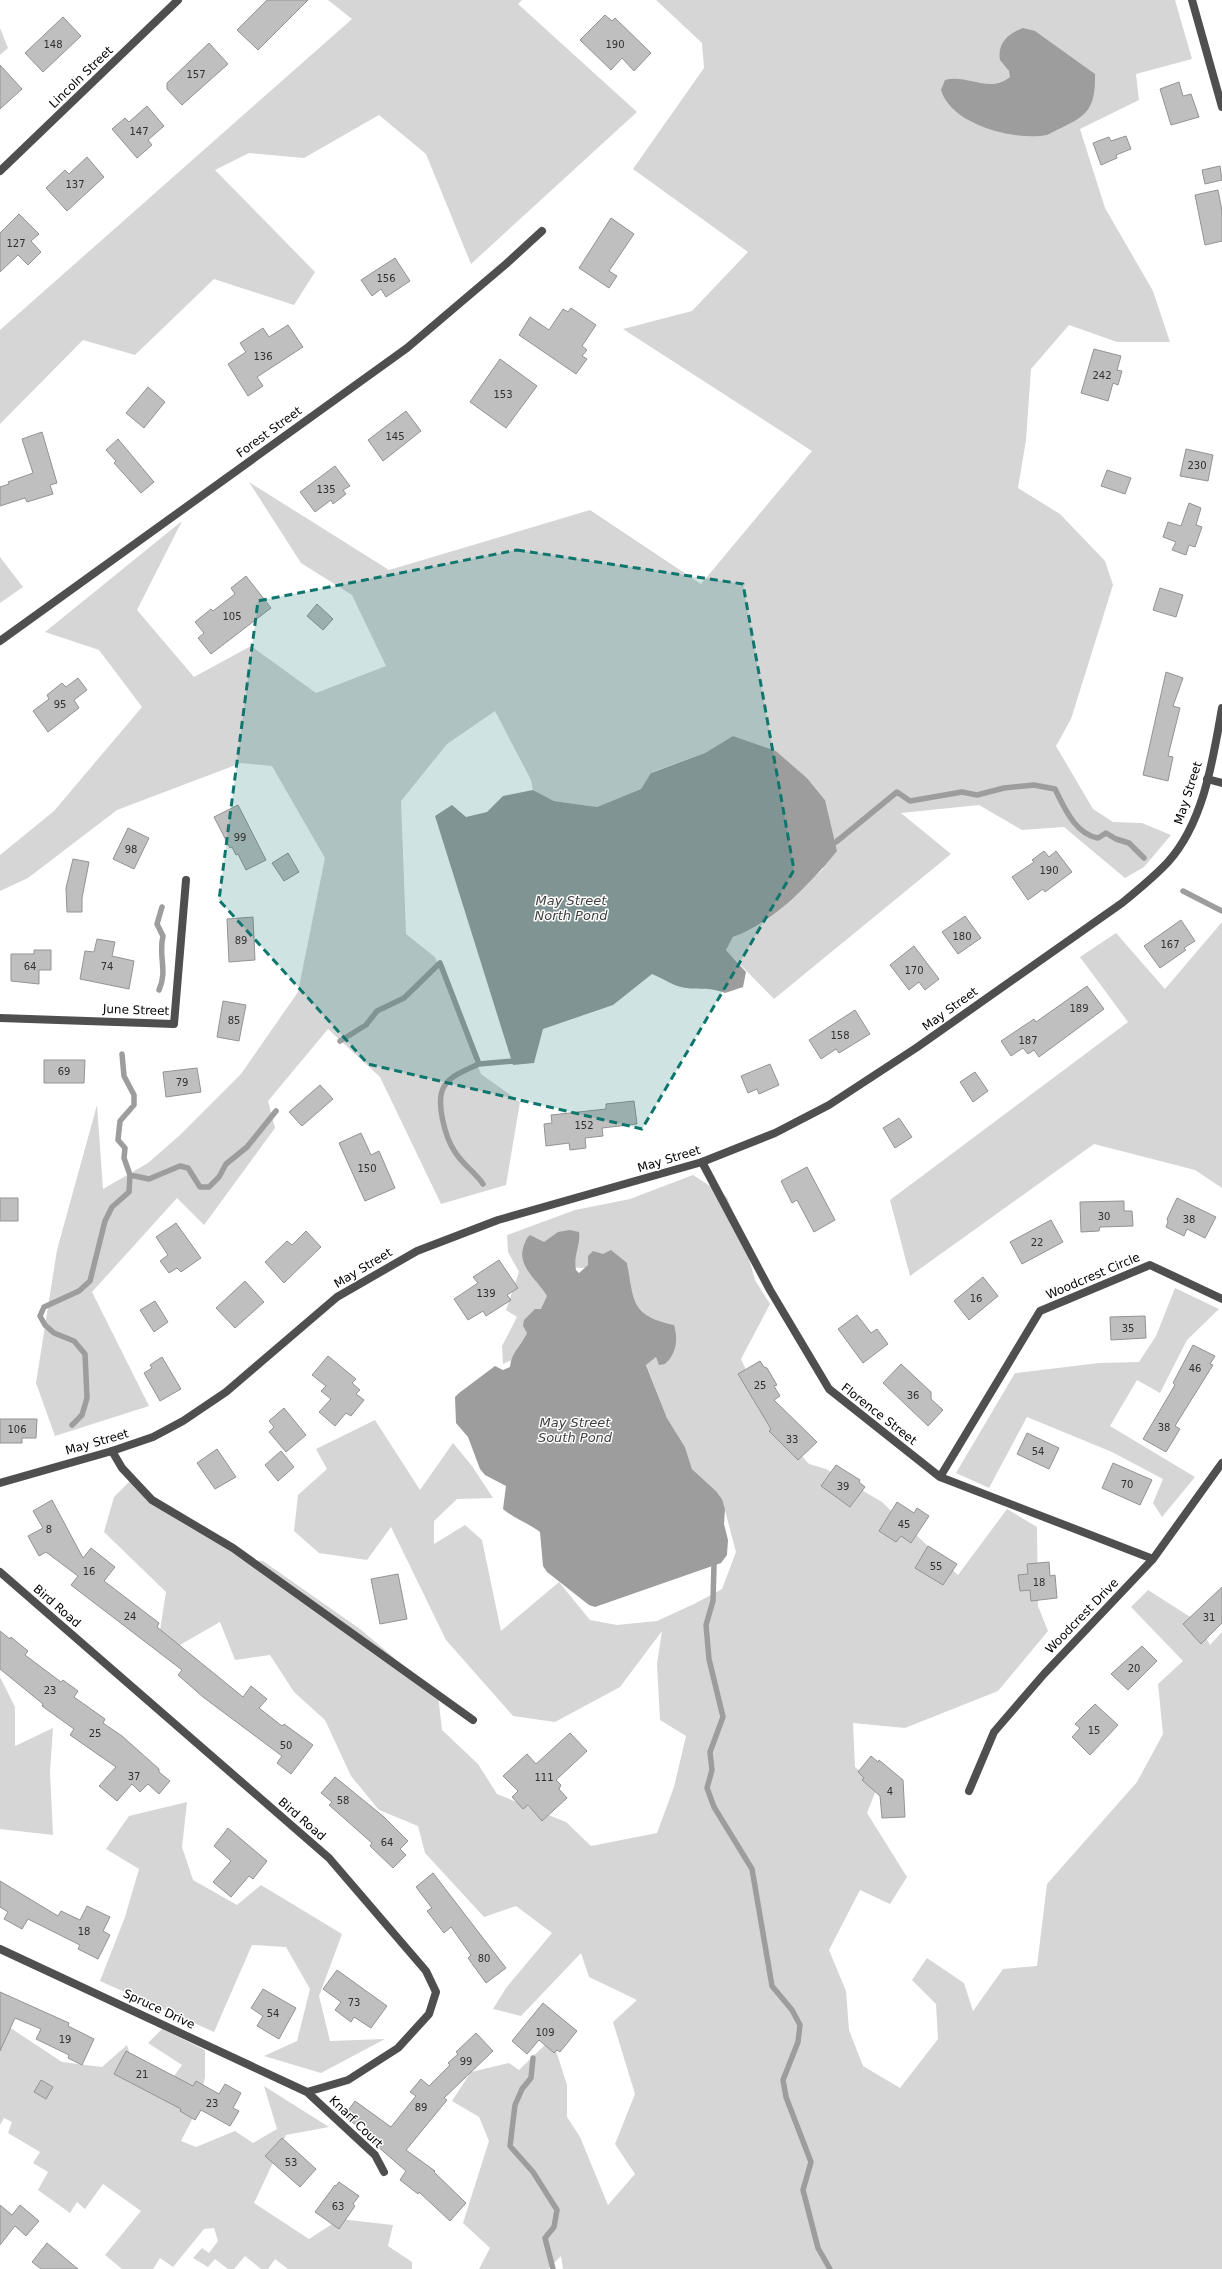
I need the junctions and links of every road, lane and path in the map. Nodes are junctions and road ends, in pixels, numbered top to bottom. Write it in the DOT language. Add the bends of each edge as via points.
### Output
graph roads {
  1 [pos="178,0"];
  2 [pos="1192,0"];
  3 [pos="1222,107"];
  4 [pos="0,171"];
  5 [pos="542,231"];
  6 [pos="0,641"];
  7 [pos="1222,708"];
  8 [pos="1207,779"];
  9 [pos="1222,783"];
  10 [pos="186,880"];
  11 [pos="0,1018"];
  12 [pos="702,1162"];
  13 [pos="1222,1299"];
  14 [pos="112,1451"];
  15 [pos="1222,1463"];
  16 [pos="940,1477"];
  17 [pos="0,1483"];
  18 [pos="1153,1559"];
  19 [pos="0,1572"];
  20 [pos="473,1720"];
  21 [pos="969,1791"];
  22 [pos="0,1949"];
  23 [pos="307,2092"];
  24 [pos="384,2172"];
  1 -- 4 [label="street, Lincoln Street"];
  2 -- 3 [label="street"];
  5 -- 6 [label="street, Forest Street" via="407,348"];
  7 -- 8 [label="street, May Street"];
  8 -- 9 [label="street"];
  8 -- 12 [label="street, May Street" via="1197,812 1185,838 1169,861 1122,903 916,1048 829,1104 775,1133"];
  10 -- 11 [label="street, June Street" via="174,1024"];
  12 -- 14 [label="street, May Street" via="498,1220 417,1251 337,1297 260,1365 200,1411 153,1437"];
  12 -- 16 [label="street, Florence Street" via="770,1290 829,1389"];
  13 -- 16 [label="street, Woodcrest Circle" via="1150,1265 1040,1311"];
  14 -- 17 [label="street, May Street"];
  14 -- 20 [label="street" via="122,1468 152,1500 233,1548"];
  15 -- 18 [label="street, Woodcrest Drive"];
  16 -- 18 [label="street, Florence Street"];
  18 -- 21 [label="street, Woodcrest Drive" via="1044,1674 994,1732"];
  19 -- 23 [label="street, Bird Road" via="329,1858 426,1971 436,1992 429,2014 398,2048 348,2080"];
  22 -- 23 [label="street, Spruce Drive"];
  23 -- 24 [label="street, Knarf Court" via="375,2155"];
}
